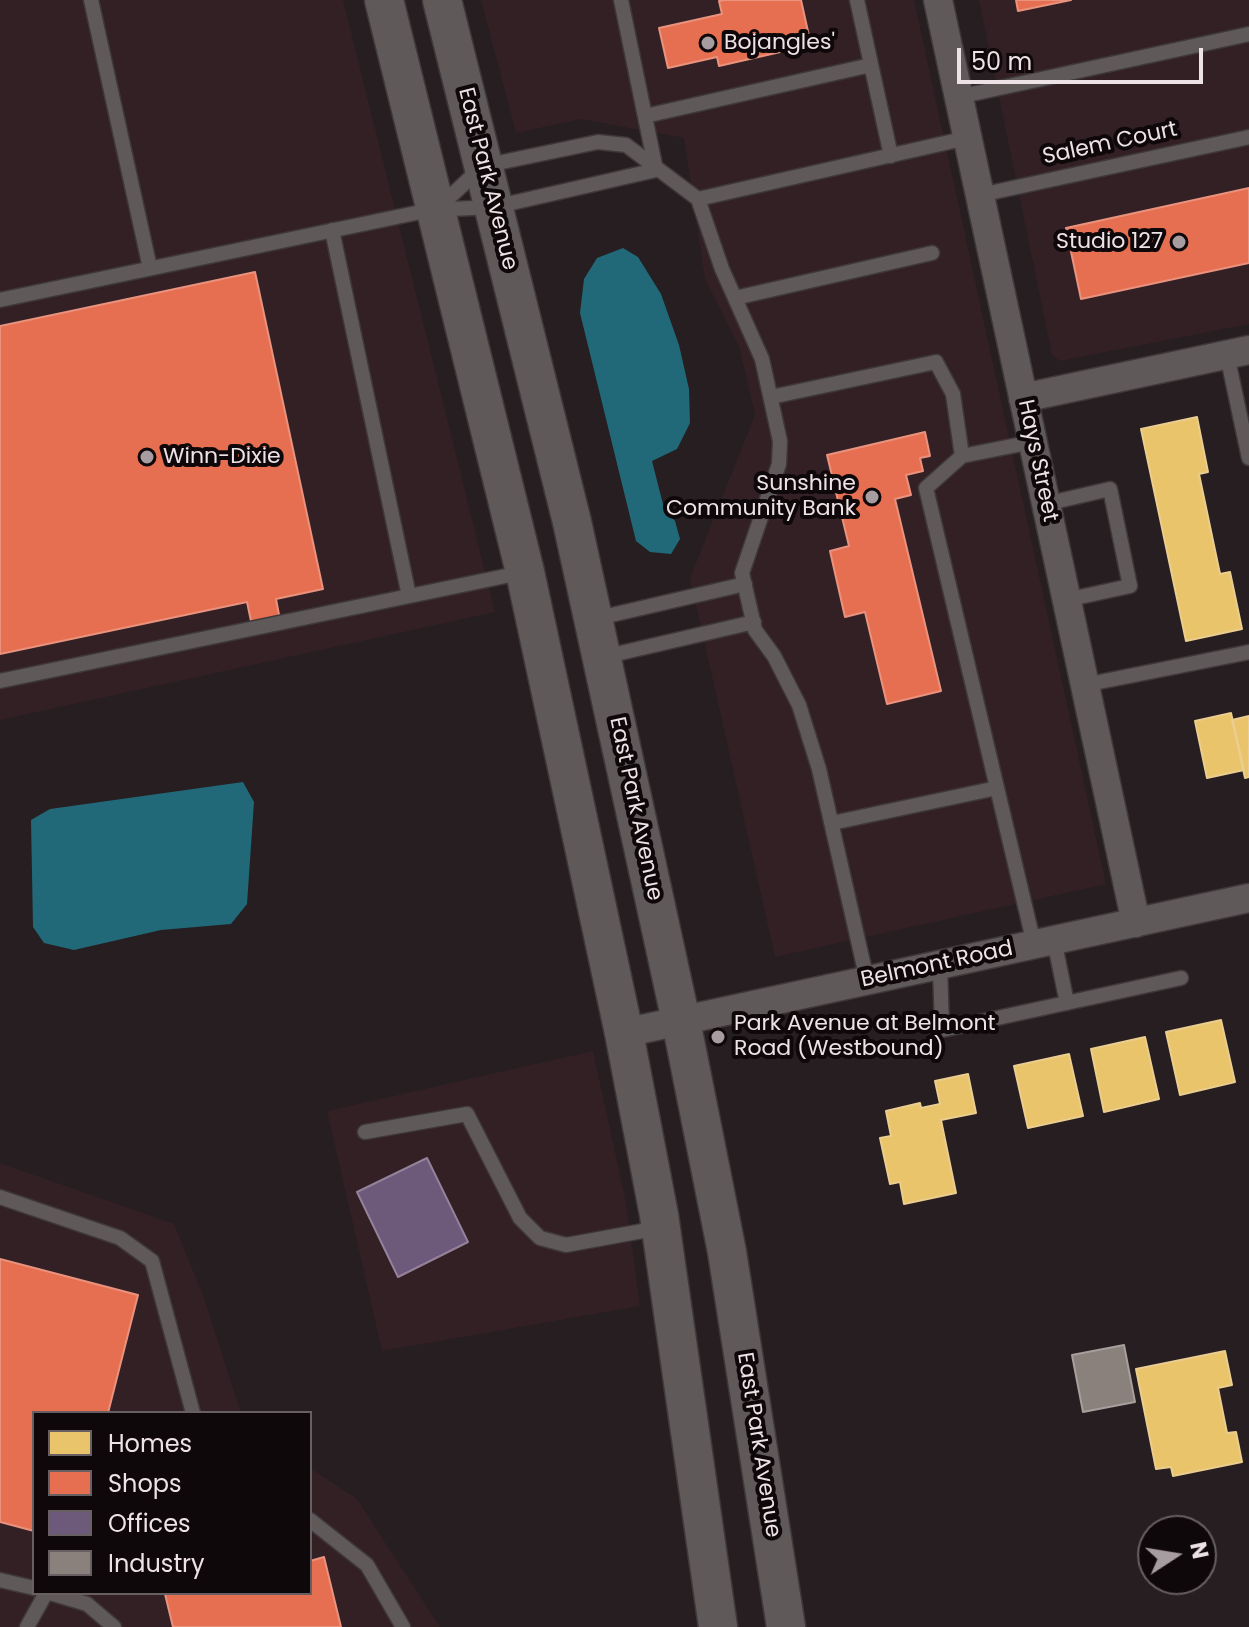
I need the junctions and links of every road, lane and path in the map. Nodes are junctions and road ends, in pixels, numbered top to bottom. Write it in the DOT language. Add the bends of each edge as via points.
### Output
graph roads {
  1 [pos="91,0"];
  2 [pos="384,0"];
  3 [pos="442,0"];
  4 [pos="621,0"];
  5 [pos="857,0"];
  6 [pos="938,0"];
  7 [pos="1249,34"];
  8 [pos="871,65"];
  9 [pos="958,97"];
  10 [pos="645,116"];
  11 [pos="1249,137"];
  12 [pos="967,138"];
  13 [pos="891,156"];
  14 [pos="483,166"];
  15 [pos="656,170"];
  16 [pos="980,195"];
  17 [pos="698,199"];
  18 [pos="494,207"];
  19 [pos="437,209"];
  20 [pos="332,230"];
  21 [pos="932,253"];
  22 [pos="150,268"];
  23 [pos="735,298"];
  24 [pos="0,300"];
  25 [pos="1238,352"];
  26 [pos="771,397"];
  27 [pos="1023,398"];
  28 [pos="1032,442"];
  29 [pos="962,456"];
  30 [pos="1249,458"];
  31 [pos="1045,504"];
  32 [pos="525,572"];
  33 [pos="745,584"];
  34 [pos="409,596"];
  35 [pos="1066,600"];
  36 [pos="594,619"];
  37 [pos="754,622"];
  38 [pos="1249,652"];
  39 [pos="602,657"];
  40 [pos="0,681"];
  41 [pos="1084,685"];
  42 [pos="997,788"];
  43 [pos="832,823"];
  44 [pos="1249,898"];
  45 [pos="1136,923"];
  46 [pos="1044,942"];
  47 [pos="940,965"];
  48 [pos="1181,978"];
  49 [pos="867,980"];
  50 [pos="1067,1003"];
  51 [pos="681,1021"];
  52 [pos="624,1033"];
  53 [pos="365,1132"];
  54 [pos="0,1197"];
  55 [pos="661,1228"];
  56 [pos="192,1411"];
  57 [pos="312,1522"];
  58 [pos="0,1580"];
  59 [pos="32,1588"];
  60 [pos="47,1595"];
  61 [pos="55,1595"];
  62 [pos="27,1627"];
  63 [pos="114,1627"];
  64 [pos="403,1627"];
  65 [pos="718,1627"];
  66 [pos="786,1627"];
  1 -- 22 [label="lane"];
  2 -- 19 [label="main road"];
  3 -- 14 [label="main road, East Park Avenue"];
  4 -- 10 [label="lane"];
  5 -- 8 [label="lane"];
  6 -- 9 [label="street, Hays Street"];
  7 -- 9 [label="lane"];
  8 -- 10 [label="lane"];
  8 -- 13 [label="lane"];
  9 -- 12 [label="street, Hays Street"];
  10 -- 15 [label="lane"];
  11 -- 16 [label="lane, Salem Court"];
  12 -- 13 [label="lane"];
  12 -- 16 [label="street, Hays Street"];
  13 -- 17 [label="lane"];
  14 -- 15 [label="lane" via="598,142 626,145"];
  14 -- 18 [label="main road, East Park Avenue"];
  14 -- 19 [label="lane"];
  15 -- 17 [label="lane"];
  15 -- 18 [label="lane"];
  16 -- 27 [label="street, Hays Street"];
  17 -- 23 [label="lane"];
  18 -- 19 [label="lane"];
  18 -- 36 [label="main road, East Park Avenue"];
  19 -- 20 [label="lane"];
  19 -- 32 [label="main road"];
  20 -- 22 [label="lane"];
  20 -- 34 [label="lane"];
  21 -- 23 [label="lane"];
  22 -- 24 [label="lane"];
  23 -- 26 [label="lane" via="762,359"];
  25 -- 27 [label="street"];
  25 -- 30 [label="lane"];
  26 -- 29 [label="lane" via="936,362 953,394"];
  26 -- 33 [label="lane" via="779,464 742,573"];
  27 -- 28 [label="street, Hays Street"];
  28 -- 29 [label="lane"];
  28 -- 31 [label="street, Hays Street"];
  29 -- 42 [label="lane" via="926,488"];
  31 -- 35 [label="street, Hays Street"];
  31 -- 35 [label="lane" via="1110,489 1130,586"];
  32 -- 34 [label="lane"];
  32 -- 52 [label="main road"];
  33 -- 36 [label="lane"];
  33 -- 37 [label="lane"];
  34 -- 40 [label="lane"];
  35 -- 41 [label="street, Hays Street"];
  36 -- 39 [label="main road, East Park Avenue"];
  37 -- 39 [label="lane"];
  37 -- 43 [label="lane" via="799,705"];
  38 -- 41 [label="lane"];
  39 -- 51 [label="main road, East Park Avenue"];
  41 -- 45 [label="street, Hays Street"];
  42 -- 43 [label="lane"];
  42 -- 46 [label="lane"];
  43 -- 49 [label="lane"];
  44 -- 45 [label="street, Belmont Road"];
  45 -- 46 [label="street, Belmont Road"];
  46 -- 47 [label="street, Belmont Road"];
  46 -- 50 [label="lane"];
  47 -- 49 [label="street, Belmont Road"];
  47 -- 50 [label="lane" via="942,1030"];
  48 -- 50 [label="lane"];
  49 -- 51 [label="street, Belmont Road"];
  51 -- 52 [label="street, Belmont Road"];
  51 -- 66 [label="main road, East Park Avenue" via="727,1252"];
  52 -- 55 [label="main road"];
  53 -- 55 [label="lane" via="467,1114 520,1218 540,1238 566,1245"];
  54 -- 56 [label="lane" via="120,1238 152,1261"];
  55 -- 65 [label="main road"];
  57 -- 64 [label="lane" via="367,1565"];
  58 -- 59 [label="lane"];
  60 -- 62 [label="lane"];
  61 -- 63 [label="lane" via="87,1604"];
}
